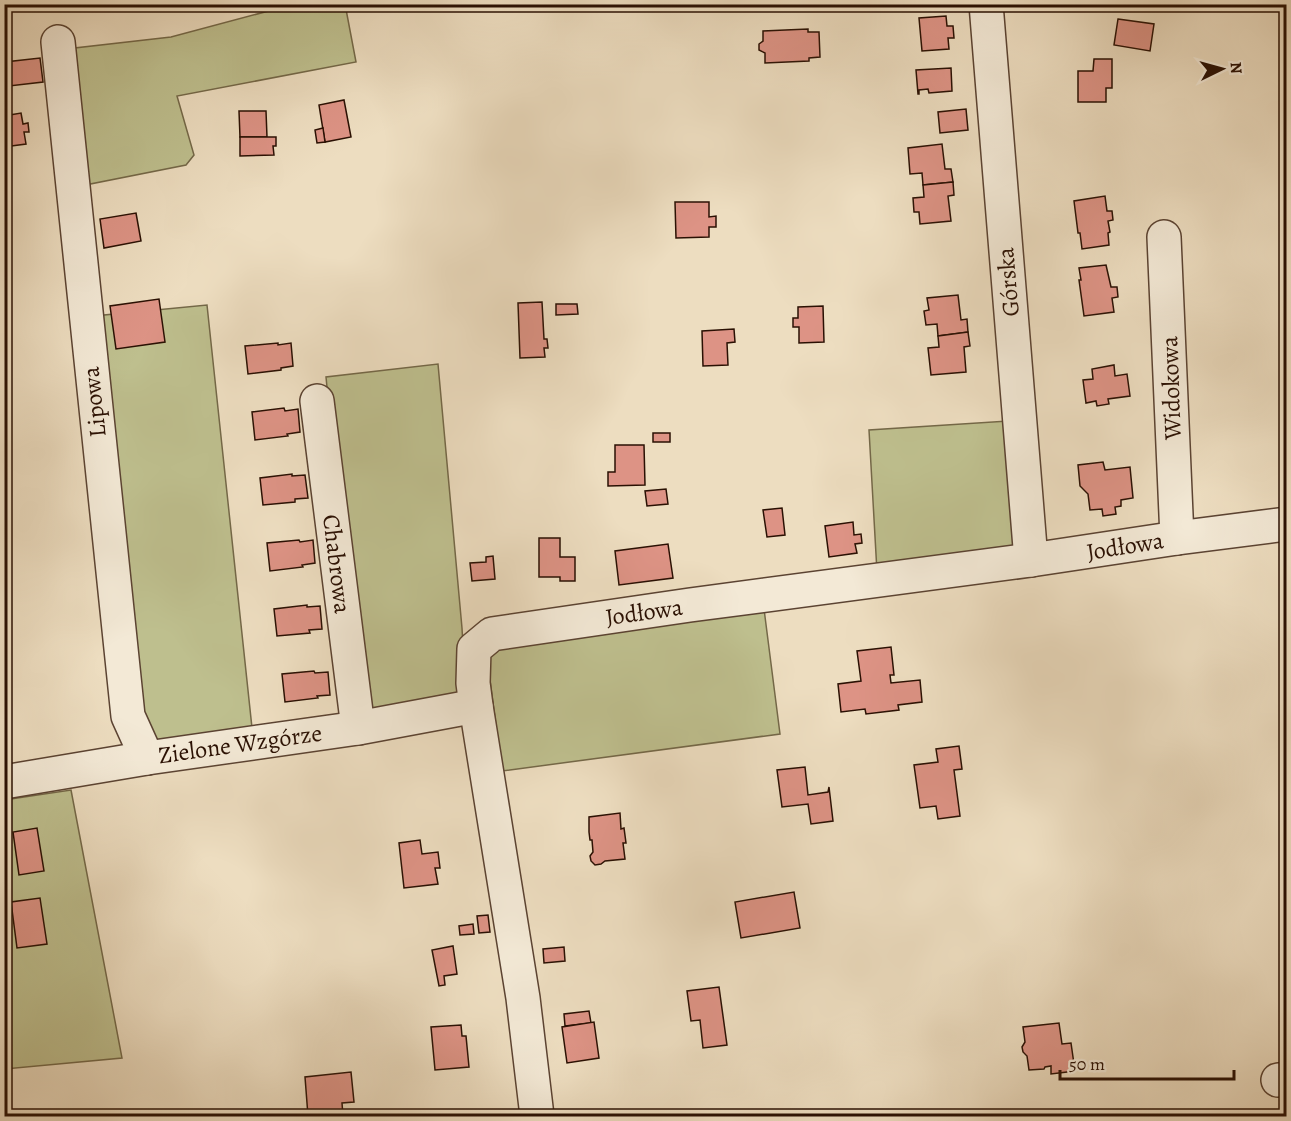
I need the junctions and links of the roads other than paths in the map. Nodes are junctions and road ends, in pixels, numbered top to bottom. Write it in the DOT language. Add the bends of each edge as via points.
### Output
graph roads {
  1 [pos="986,4"];
  2 [pos="58,42"];
  3 [pos="1164,237"];
  4 [pos="317,401"];
  5 [pos="1287,524"];
  6 [pos="1177,538"];
  7 [pos="1031,560"];
  8 [pos="476,706"];
  9 [pos="358,728"];
  10 [pos="147,758"];
  11 [pos="4,782"];
  12 [pos="537,1116"];
  1 -- 7 [label="street, Górska"];
  2 -- 10 [label="street, Lipowa" via="128,716"];
  3 -- 6 [label="street, Widokowa"];
  4 -- 9 [label="street, Chabrowa"];
  5 -- 6 [label="street, Jodłowa"];
  6 -- 7 [label="street, Jodłowa"];
  7 -- 8 [label="street, Jodłowa" via="492,634 474,649"];
  8 -- 9 [label="street, Zielone Wzgórze"];
  8 -- 12 [label="street, Jodłowa" via="523,998"];
  9 -- 10 [label="street, Zielone Wzgórze"];
  10 -- 11 [label="street, Zielone Wzgórze"];
}
